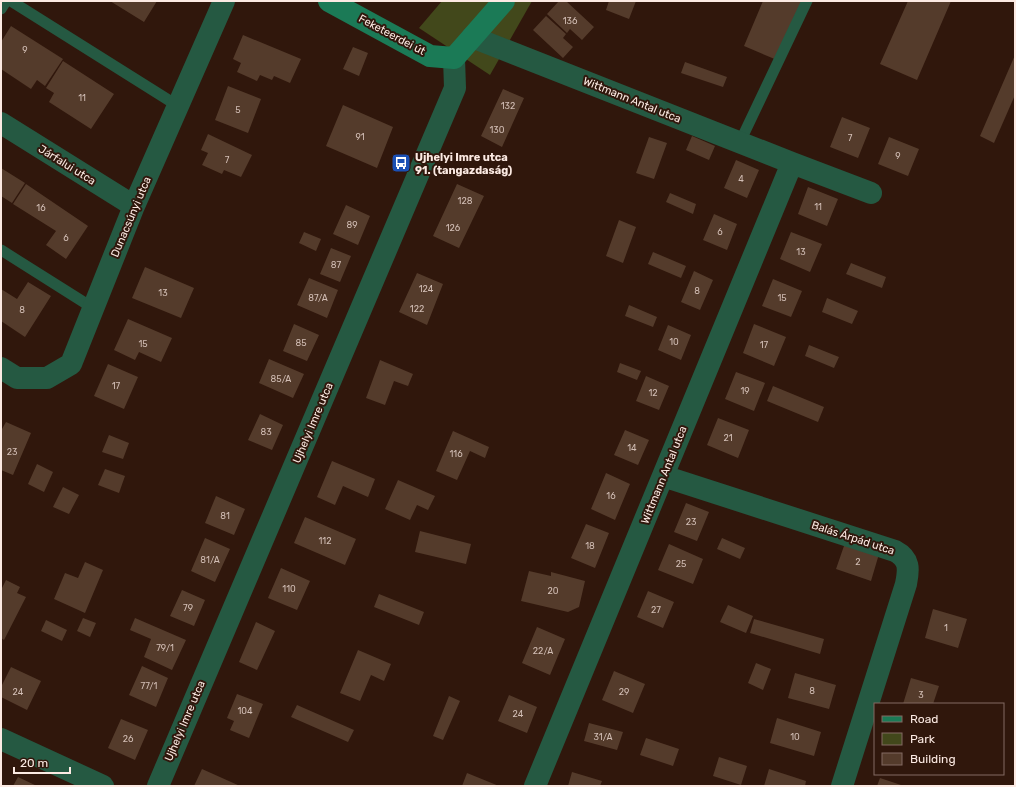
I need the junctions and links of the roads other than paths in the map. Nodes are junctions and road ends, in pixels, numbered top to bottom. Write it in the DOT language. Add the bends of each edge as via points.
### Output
graph roads {
  1 [pos="6,1"];
  2 [pos="11,1"];
  3 [pos="224,1"];
  4 [pos="504,1"];
  5 [pos="807,1"];
  6 [pos="342,4"];
  7 [pos="1,9"];
  8 [pos="472,37"];
  9 [pos="454,58"];
  10 [pos="178,106"];
  11 [pos="1,123"];
  12 [pos="740,142"];
  13 [pos="792,163"];
  14 [pos="871,193"];
  15 [pos="134,206"];
  16 [pos="1,250"];
  17 [pos="94,308"];
  18 [pos="1,368"];
  19 [pos="663,476"];
  20 [pos="1,739"];
  21 [pos="103,786"];
  22 [pos="158,786"];
  23 [pos="535,786"];
  24 [pos="842,786"];
  1 -- 7 [label="lane"];
  2 -- 10 [label="lane"];
  3 -- 10 [label="street, Dunacsúnyi utca"];
  4 -- 8 [label="main road"];
  5 -- 12 [label="lane"];
  6 -- 9 [label="main road, Feketeerdei út" via="430,56"];
  8 -- 9 [label="main road"];
  8 -- 12 [label="street, Wittmann Antal utca"];
  9 -- 22 [label="street, Ujhelyi Imre utca" via="455,88"];
  10 -- 15 [label="street, Dunacsúnyi utca"];
  11 -- 15 [label="street, Járfalui utca"];
  12 -- 13 [label="street, Wittmann Antal utca"];
  13 -- 14 [label="street, Wittmann Antal utca"];
  13 -- 19 [label="street, Wittmann Antal utca"];
  15 -- 17 [label="street, Dunacsúnyi utca"];
  16 -- 17 [label="lane"];
  17 -- 18 [label="street, Dunacsúnyi utca" via="71,364 47,378 17,378"];
  19 -- 23 [label="street, Wittmann Antal utca"];
  19 -- 24 [label="street, Balás Árpád utca" via="895,551 906,560 909,567 906,584"];
  20 -- 21 [label="street"];
}
